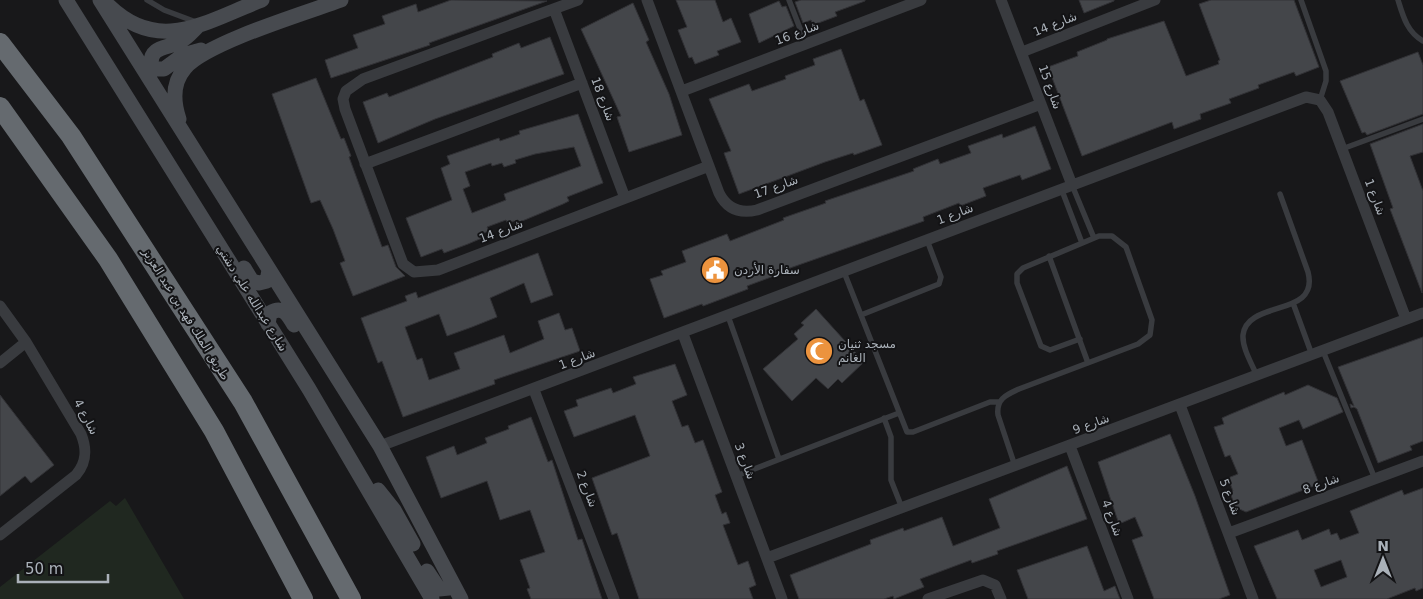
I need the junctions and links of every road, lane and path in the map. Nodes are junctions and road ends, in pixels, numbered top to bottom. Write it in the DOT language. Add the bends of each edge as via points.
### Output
graph roads {
  1 [pos="66,0"];
  2 [pos="102,0"];
  3 [pos="147,0"];
  4 [pos="262,0"];
  5 [pos="341,0"];
  6 [pos="578,0"];
  7 [pos="647,0"];
  8 [pos="789,0"];
  9 [pos="921,0"];
  10 [pos="1001,0"];
  11 [pos="1154,0"];
  12 [pos="1301,0"];
  13 [pos="1398,0"];
  14 [pos="1129,4"];
  15 [pos="554,9"];
  16 [pos="201,23"];
  17 [pos="1423,41"];
  18 [pos="0,43"];
  19 [pos="806,44"];
  20 [pos="220,46"];
  21 [pos="1022,52"];
  22 [pos="582,83"];
  23 [pos="682,91"];
  24 [pos="1320,100"];
  25 [pos="1041,104"];
  26 [pos="0,107"];
  27 [pos="1423,119"];
  28 [pos="184,135"];
  29 [pos="1342,149"];
  30 [pos="366,164"];
  31 [pos="709,166"];
  32 [pos="1067,187"];
  33 [pos="184,188"];
  34 [pos="1280,194"];
  35 [pos="625,198"];
  36 [pos="1094,238"];
  37 [pos="927,240"];
  38 [pos="1082,242"];
  39 [pos="1049,256"];
  40 [pos="269,270"];
  41 [pos="844,272"];
  42 [pos="1293,303"];
  43 [pos="0,306"];
  44 [pos="1423,313"];
  45 [pos="861,315"];
  46 [pos="728,316"];
  47 [pos="1406,319"];
  48 [pos="268,324"];
  49 [pos="683,334"];
  50 [pos="1080,339"];
  51 [pos="26,342"];
  52 [pos="1318,353"];
  53 [pos="0,363"];
  54 [pos="1088,363"];
  55 [pos="1257,376"];
  56 [pos="336,379"];
  57 [pos="534,390"];
  58 [pos="999,402"];
  59 [pos="1180,405"];
  60 [pos="899,413"];
  61 [pos="884,418"];
  62 [pos="380,446"];
  63 [pos="1070,446"];
  64 [pos="779,459"];
  65 [pos="1423,461"];
  66 [pos="1015,466"];
  67 [pos="360,474"];
  68 [pos="736,476"];
  69 [pos="1375,479"];
  70 [pos="902,508"];
  71 [pos="1229,533"];
  72 [pos="0,536"];
  73 [pos="767,558"];
  74 [pos="452,581"];
  75 [pos="303,599"];
  76 [pos="351,599"];
  77 [pos="432,599"];
  78 [pos="461,599"];
  79 [pos="614,599"];
  80 [pos="782,599"];
  81 [pos="928,599"];
  82 [pos="1001,599"];
  83 [pos="1128,599"];
  84 [pos="1252,599"];
  1 -- 33 [label="main road, شارع عبدالله علي دشتي"];
  2 -- 16 [label="main road" via="125,20 150,31 175,32"];
  2 -- 28 [label="main road"];
  3 -- 16 [label="lane" via="164,10"];
  4 -- 16 [label="main road"];
  5 -- 20 [label="main road"];
  6 -- 15 [label="street, شارع 14"];
  7 -- 23 [label="street, شارع 17"];
  8 -- 19 [label="lane"];
  9 -- 19 [label="street, شارع 16"];
  10 -- 21 [label="street, شارع 15"];
  11 -- 14 [label="street, شارع 14"];
  12 -- 24 [label="lane" via="1326,71"];
  13 -- 17 [label="lane" via="1405,22"];
  14 -- 21 [label="street, شارع 14"];
  15 -- 22 [label="street, شارع 18"];
  15 -- 30 [label="street, شارع 14" via="349,87 343,104"];
  16 -- 20 [label="main road" via="181,41 155,51 150,60 153,67 163,69 183,55"];
  18 -- 76 [label="highway, طريق الملك فهد بن عبد العزيز" via="72,136 237,394"];
  19 -- 23 [label="street, شارع 16"];
  20 -- 28 [label="main road" via="193,59 177,81 175,102"];
  21 -- 25 [label="street, شارع 15"];
  22 -- 30 [label="street"];
  22 -- 35 [label="street, شارع 18"];
  23 -- 31 [label="street, شارع 17"];
  24 -- 29 [label="street, شارع 1"];
  24 -- 32 [label="street, شارع 1" via="1306,97 1293,100"];
  25 -- 31 [label="street, شارع 17" via="749,212 734,209 723,200"];
  25 -- 32 [label="street, شارع 15"];
  26 -- 75 [label="highway" via="118,275 214,431"];
  27 -- 29 [label="lane"];
  28 -- 40 [label="main road"];
  29 -- 47 [label="street, شارع 1"];
  30 -- 35 [label="street, شارع 14" via="402,262 414,272 438,270"];
  31 -- 35 [label="street, شارع 14"];
  32 -- 36 [label="lane"];
  32 -- 37 [label="street, شارع 1"];
  32 -- 38 [label="lane"];
  33 -- 40 [label="main road" via="211,214 252,281 265,282"];
  33 -- 48 [label="main road, شارع عبدالله علي دشتي"];
  34 -- 42 [label="lane" via="1309,278 1304,296"];
  36 -- 38 [label="lane"];
  36 -- 54 [label="lane" via="1112,236 1126,247 1152,328 1145,341"];
  37 -- 41 [label="street, شارع 1"];
  37 -- 45 [label="lane" via="941,277 938,284"];
  38 -- 39 [label="lane"];
  39 -- 50 [label="lane"];
  39 -- 50 [label="lane" via="1019,270 1017,283 1043,348 1053,350"];
  40 -- 56 [label="main road"];
  41 -- 45 [label="lane"];
  41 -- 46 [label="street, شارع 1"];
  42 -- 52 [label="lane"];
  42 -- 55 [label="lane" via="1252,319 1244,329 1243,342"];
  43 -- 51 [label="street, شارع 4"];
  44 -- 47 [label="street, شارع 9"];
  45 -- 60 [label="lane"];
  46 -- 49 [label="street, شارع 1"];
  46 -- 64 [label="lane"];
  47 -- 52 [label="street, شارع 9"];
  48 -- 56 [label="main road" via="271,312 285,311 314,356"];
  48 -- 67 [label="main road, شارع عبدالله علي دشتي"];
  49 -- 57 [label="street, شارع 1"];
  49 -- 68 [label="street, شارع 3"];
  50 -- 54 [label="lane"];
  51 -- 53 [label="street"];
  51 -- 72 [label="street, شارع 4" via="81,434 85,456 76,475"];
  52 -- 55 [label="street, شارع 9"];
  52 -- 69 [label="lane"];
  54 -- 58 [label="lane" via="1010,392"];
  55 -- 59 [label="street, شارع 9"];
  56 -- 62 [label="main road"];
  57 -- 62 [label="street, شارع 1"];
  57 -- 79 [label="street, شارع 2"];
  58 -- 60 [label="lane" via="990,402 910,433 905,430"];
  58 -- 66 [label="lane" via="1000,422"];
  59 -- 63 [label="street, شارع 9"];
  59 -- 71 [label="street, شارع 5"];
  60 -- 61 [label="lane"];
  61 -- 64 [label="lane"];
  61 -- 70 [label="lane" via="891,437 891,480"];
  62 -- 74 [label="main road"];
  63 -- 66 [label="street, شارع 9"];
  63 -- 83 [label="street, شارع 4"];
  64 -- 68 [label="lane"];
  65 -- 69 [label="street, شارع 8"];
  66 -- 70 [label="street, شارع 9"];
  67 -- 74 [label="main road" via="394,510 436,587 447,589"];
  67 -- 77 [label="main road, شارع عبدالله علي دشتي"];
  68 -- 73 [label="street, شارع 3"];
  69 -- 71 [label="street, شارع 8"];
  70 -- 73 [label="street, شارع 9"];
  71 -- 84 [label="street, شارع 5"];
  73 -- 80 [label="street, شارع 3"];
  74 -- 78 [label="main road"];
  81 -- 82 [label="street" via="983,580 995,585"];
}
